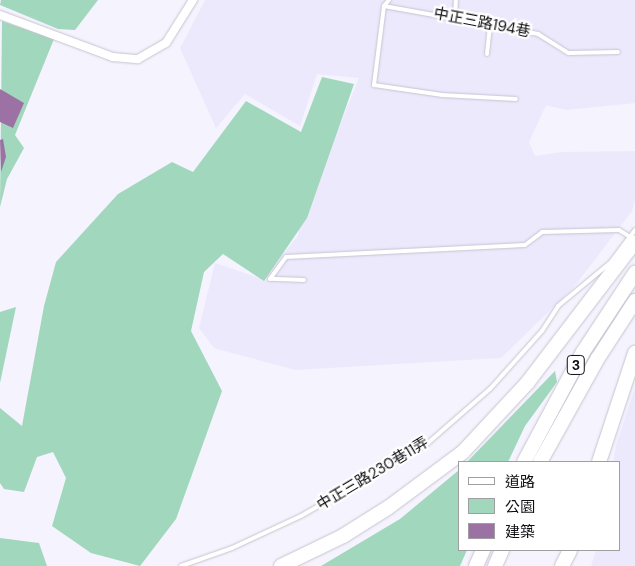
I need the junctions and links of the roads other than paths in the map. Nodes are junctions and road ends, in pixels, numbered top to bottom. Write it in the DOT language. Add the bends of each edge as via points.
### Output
graph roads {
  1 [pos="193,0"];
  2 [pos="389,0"];
  3 [pos="456,0"];
  4 [pos="384,6"];
  5 [pos="0,15"];
  6 [pos="455,17"];
  7 [pos="490,24"];
  8 [pos="618,52"];
  9 [pos="487,54"];
  10 [pos="516,99"];
  11 [pos="635,230"];
  12 [pos="632,239"];
  13 [pos="635,273"];
  14 [pos="304,280"];
  15 [pos="635,301"];
  16 [pos="635,353"];
  17 [pos="525,461"];
  18 [pos="541,461"];
  19 [pos="599,461"];
  20 [pos="483,551"];
  21 [pos="502,551"];
  22 [pos="570,551"];
  23 [pos="182,566"];
  24 [pos="281,566"];
  25 [pos="476,566"];
  26 [pos="495,566"];
  27 [pos="562,566"];
  1 -- 5 [label="street" via="166,43 138,59 113,57"];
  2 -- 4 [label="lane"];
  3 -- 6 [label="lane"];
  4 -- 6 [label="lane, 中正三路194巷"];
  4 -- 10 [label="lane" via="374,86 442,95"];
  6 -- 7 [label="lane, 中正三路194巷"];
  7 -- 8 [label="lane, 中正三路194巷" via="538,34 569,53"];
  7 -- 9 [label="lane"];
  11 -- 12 [label="lane, 中正三路230巷11弄"];
  12 -- 14 [label="lane" via="619,230 542,232 525,245 286,257 270,279"];
  12 -- 23 [label="lane, 中正三路230巷11弄" via="594,279 558,306 542,331 490,389 428,443 302,516 232,548"];
  12 -- 24 [label="highway" via="528,382 463,452 389,507 343,536"];
  13 -- 17 [label="highway, 3" via="583,352"];
  15 -- 18 [label="highway, 3" via="598,358"];
  16 -- 19 [label="highway"];
  20 -- 25 [label="highway"];
  21 -- 26 [label="highway"];
  22 -- 27 [label="highway"];
}
